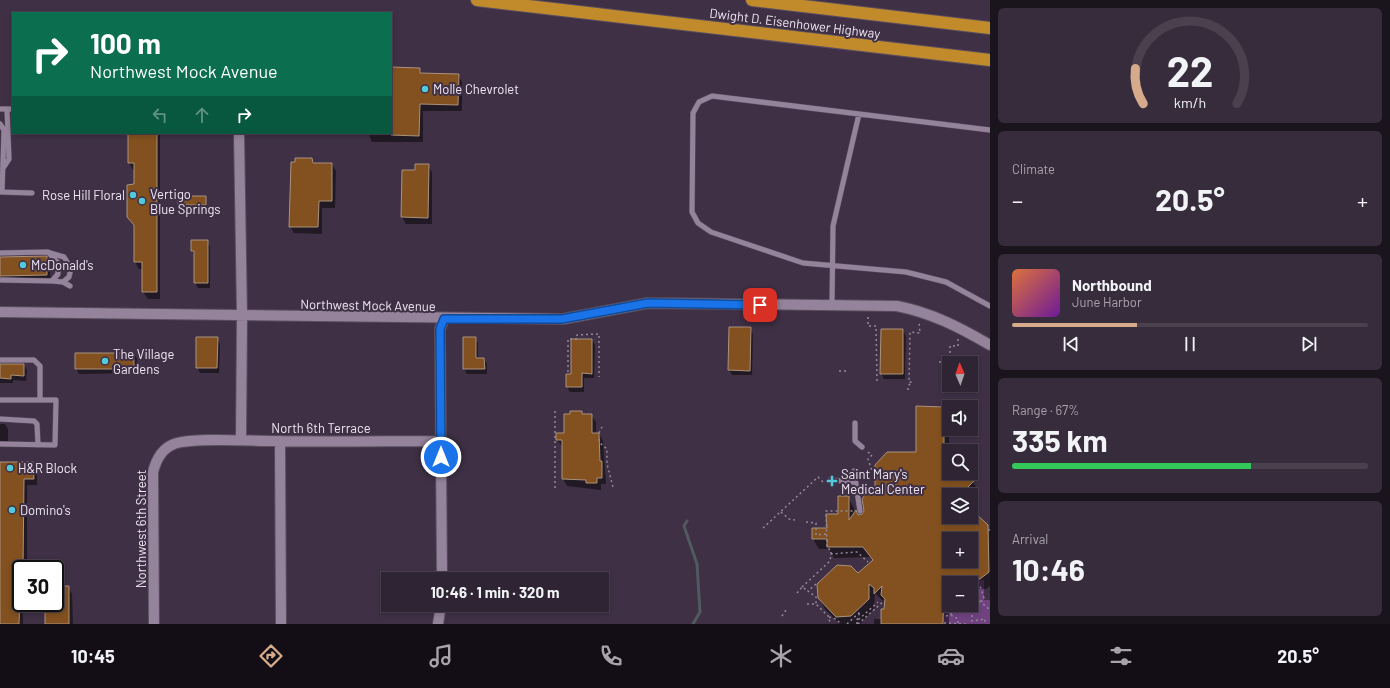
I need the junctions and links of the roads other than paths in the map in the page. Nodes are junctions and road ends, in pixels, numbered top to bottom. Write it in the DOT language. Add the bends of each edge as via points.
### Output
graph roads {
  1 [pos="477,0"];
  2 [pos="752,0"];
  3 [pos="990,28"];
  4 [pos="990,60"];
  5 [pos="0,109"];
  6 [pos="10,109"];
  7 [pos="859,114"];
  8 [pos="0,124"];
  9 [pos="990,130"];
  10 [pos="239,134"];
  11 [pos="1,167"];
  12 [pos="1,192"];
  13 [pos="32,193"];
  14 [pos="0,252"];
  15 [pos="48,252"];
  16 [pos="832,266"];
  17 [pos="0,280"];
  18 [pos="52,281"];
  19 [pos="63,282"];
  20 [pos="70,286"];
  21 [pos="832,305"];
  22 [pos="990,306"];
  23 [pos="0,312"];
  24 [pos="242,316"];
  25 [pos="444,319"];
  26 [pos="990,345"];
  27 [pos="0,360"];
  28 [pos="0,400"];
  29 [pos="40,400"];
  30 [pos="0,419"];
  31 [pos="855,423"];
  32 [pos="241,440"];
  33 [pos="280,441"];
  34 [pos="441,441"];
  35 [pos="0,444"];
  36 [pos="38,445"];
  37 [pos="862,447"];
  38 [pos="854,471"];
  39 [pos="830,480"];
  40 [pos="854,482"];
  41 [pos="860,511"];
  42 [pos="442,572"];
  43 [pos="440,612"];
  44 [pos="154,624"];
  45 [pos="281,624"];
  46 [pos="438,624"];
  1 -- 4 [label="highway, Dwight D. Eisenhower Highway"];
  2 -- 3 [label="highway, Dwight D. Eisenhower Highway"];
  5 -- 6 [label="lane"];
  6 -- 11 [label="lane" via="8,159"];
  7 -- 9 [label="lane"];
  7 -- 16 [label="lane" via="833,226"];
  7 -- 16 [label="lane" via="712,96 699,102 692,113 692,212 698,223 711,232 803,263"];
  8 -- 11 [label="lane" via="4,130"];
  10 -- 24 [label="street"];
  11 -- 12 [label="lane"];
  12 -- 13 [label="lane"];
  14 -- 15 [label="lane"];
  15 -- 18 [label="lane" via="58,263 58,274"];
  15 -- 19 [label="lane" via="64,257 70,268 69,277"];
  16 -- 21 [label="lane"];
  16 -- 22 [label="lane" via="913,273 946,282"];
  17 -- 18 [label="lane"];
  18 -- 19 [label="lane"];
  19 -- 20 [label="lane"];
  21 -- 25 [label="street, Northwest Mock Avenue" via="648,303 562,319"];
  21 -- 26 [label="street, Northwest Mock Avenue" via="897,306 917,310 946,320"];
  23 -- 24 [label="street, Northwest Mock Avenue"];
  24 -- 25 [label="street, Northwest Mock Avenue"];
  24 -- 32 [label="street"];
  25 -- 34 [label="street" via="440,329"];
  27 -- 29 [label="lane" via="34,360 40,366"];
  28 -- 29 [label="lane"];
  29 -- 36 [label="lane" via="56,400 55,445"];
  30 -- 36 [label="lane" via="34,421 38,430"];
  31 -- 37 [label="lane" via="855,441"];
  32 -- 33 [label="street, North 6th Terrace"];
  32 -- 44 [label="street, Northwest 6th Street" via="174,444 162,452 155,461"];
  33 -- 34 [label="street, North 6th Terrace"];
  33 -- 45 [label="street"];
  34 -- 42 [label="street"];
  35 -- 36 [label="lane"];
  38 -- 40 [label="lane"];
  39 -- 40 [label="lane"];
  40 -- 41 [label="lane"];
  43 -- 46 [label="street"];
}
